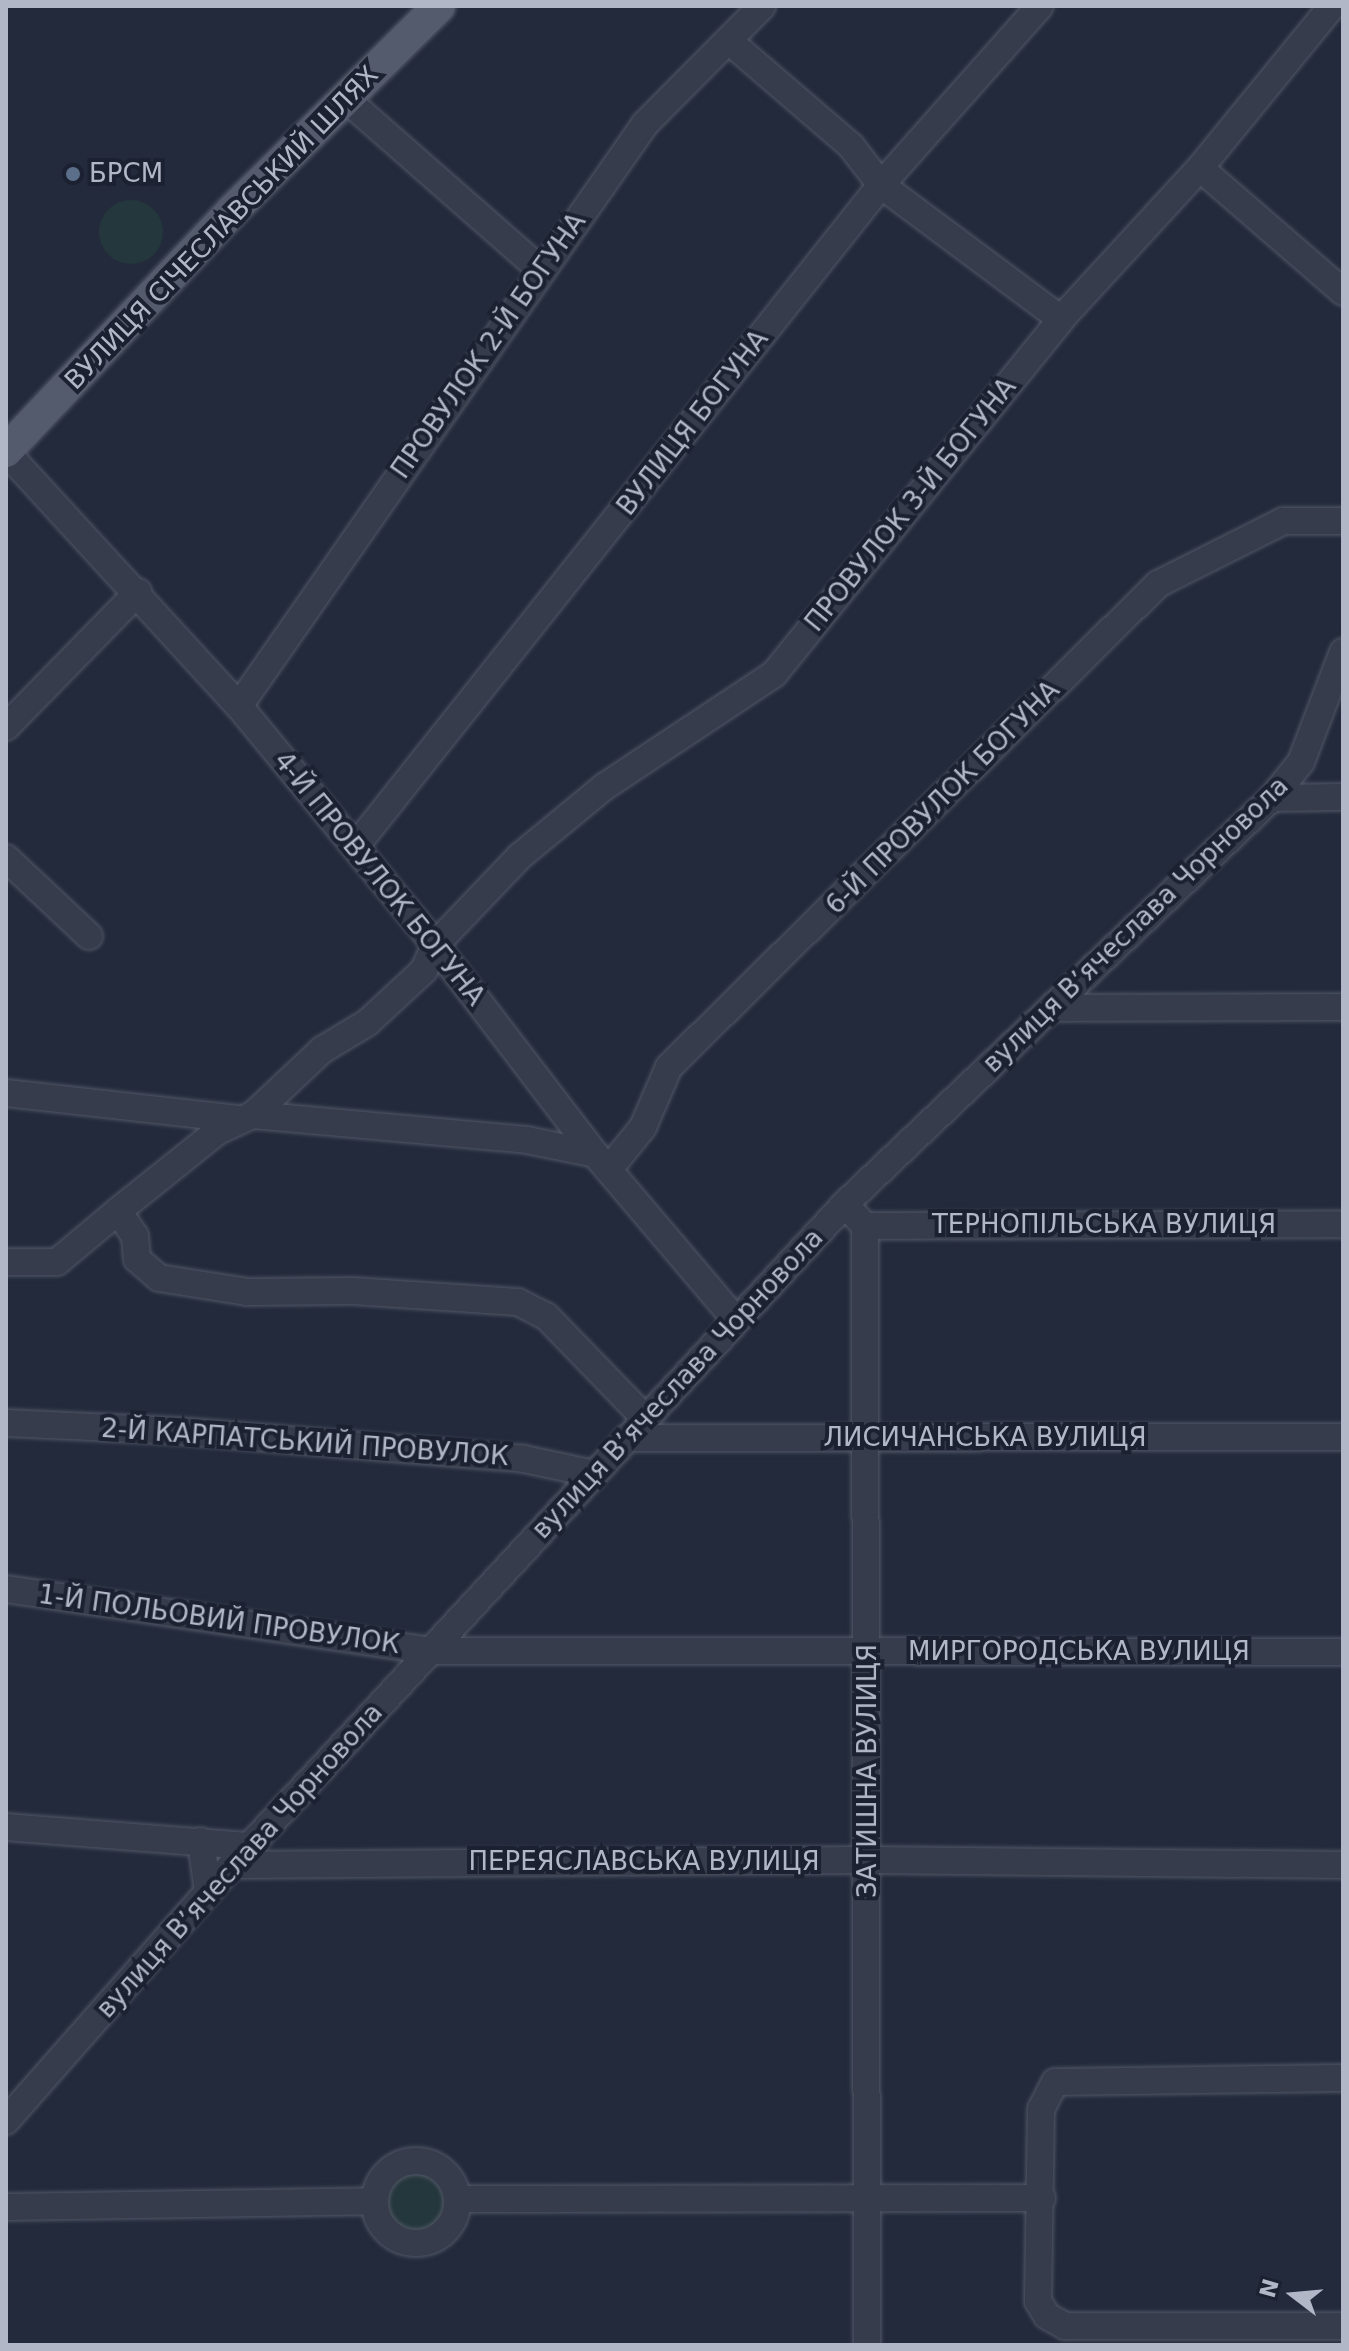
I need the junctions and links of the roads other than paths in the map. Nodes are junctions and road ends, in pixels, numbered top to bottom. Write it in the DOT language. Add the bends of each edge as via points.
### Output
graph roads {
  1 [pos="439,6"];
  2 [pos="762,6"];
  3 [pos="1040,6"];
  4 [pos="1332,6"];
  5 [pos="729,41"];
  6 [pos="346,99"];
  7 [pos="1200,168"];
  8 [pos="881,185"];
  9 [pos="542,271"];
  10 [pos="1343,292"];
  11 [pos="1061,319"];
  12 [pos="6,451"];
  13 [pos="1343,521"];
  14 [pos="138,592"];
  15 [pos="1343,652"];
  16 [pos="239,706"];
  17 [pos="6,727"];
  18 [pos="1343,797"];
  19 [pos="1272,798"];
  20 [pos="355,847"];
  21 [pos="6,858"];
  22 [pos="89,936"];
  23 [pos="435,945"];
  24 [pos="1343,1007"];
  25 [pos="1054,1008"];
  26 [pos="6,1093"];
  27 [pos="244,1117"];
  28 [pos="602,1161"];
  29 [pos="845,1204"];
  30 [pos="118,1211"];
  31 [pos="1343,1224"];
  32 [pos="865,1226"];
  33 [pos="6,1262"];
  34 [pos="736,1320"];
  35 [pos="10,1423"];
  36 [pos="636,1428"];
  37 [pos="1343,1437"];
  38 [pos="865,1438"];
  39 [pos="594,1474"];
  40 [pos="6,1589"];
  41 [pos="432,1651"];
  42 [pos="1343,1652"];
  43 [pos="868,1653"];
  44 [pos="6,1827"];
  45 [pos="201,1841"];
  46 [pos="241,1855"];
  47 [pos="869,1860"];
  48 [pos="1343,1865"];
  49 [pos="208,1892"];
  50 [pos="1343,2078"];
  51 [pos="18,2088"];
  52 [pos="6,2121"];
  53 [pos="1042,2198"];
  54 [pos="457,2199"];
  55 [pos="866,2200"];
  56 [pos="375,2201"];
  57 [pos="6,2207"];
  58 [pos="1343,2326"];
  59 [pos="867,2345"];
  1 -- 6 [label="main road, ВУЛИЦЯ СІЧЕСЛАВСЬКИЙ ШЛЯХ"];
  2 -- 5 [label="street, ПРОВУЛОК 2-Й БОГУНА"];
  3 -- 8 [label="street, ВУЛИЦЯ БОГУНА"];
  4 -- 7 [label="street, ПРОВУЛОК 3-Й БОГУНА"];
  5 -- 8 [label="street" via="851,146"];
  5 -- 9 [label="street, ПРОВУЛОК 2-Й БОГУНА" via="645,124"];
  6 -- 9 [label="street"];
  6 -- 12 [label="main road, ВУЛИЦЯ СІЧЕСЛАВСЬКИЙ ШЛЯХ"];
  7 -- 10 [label="street"];
  7 -- 11 [label="street, ПРОВУЛОК 3-Й БОГУНА"];
  8 -- 11 [label="street"];
  8 -- 20 [label="street, ВУЛИЦЯ БОГУНА"];
  9 -- 16 [label="street, ПРОВУЛОК 2-Й БОГУНА"];
  11 -- 23 [label="street, ПРОВУЛОК 3-Й БОГУНА" via="774,674 604,787 519,857"];
  12 -- 14 [label="street, 4-Й ПРОВУЛОК БОГУНА"];
  13 -- 28 [label="street, 6-Й ПРОВУЛОК БОГУНА" via="1283,521 1158,584 669,1067 643,1127"];
  14 -- 16 [label="street, 4-Й ПРОВУЛОК БОГУНА"];
  14 -- 17 [label="street"];
  15 -- 19 [label="street, вулиця Вʼячеслава Чорновола" via="1301,762"];
  16 -- 20 [label="street, 4-Й ПРОВУЛОК БОГУНА"];
  18 -- 19 [label="street"];
  19 -- 25 [label="street, вулиця Вʼячеслава Чорновола"];
  20 -- 23 [label="street, 4-Й ПРОВУЛОК БОГУНА"];
  21 -- 22 [label="street"];
  23 -- 27 [label="street, ПРОВУЛОК 3-Й БОГУНА" via="424,970 367,1023 292,1074"];
  23 -- 28 [label="street, 4-Й ПРОВУЛОК БОГУНА"];
  24 -- 25 [label="street"];
  25 -- 29 [label="street, вулиця Вʼячеслава Чорновола"];
  26 -- 27 [label="street"];
  27 -- 28 [label="street" via="527,1140"];
  27 -- 30 [label="street, ПРОВУЛОК 3-Й БОГУНА"];
  28 -- 34 [label="street, 4-Й ПРОВУЛОК БОГУНА"];
  29 -- 32 [label="street"];
  29 -- 34 [label="street, вулиця Вʼячеслава Чорновола"];
  30 -- 33 [label="street, ПРОВУЛОК 3-Й БОГУНА" via="57,1262"];
  30 -- 36 [label="street" via="135,1236 137,1259 159,1278 247,1292 353,1291 533,1307"];
  31 -- 32 [label="street, ТЕРНОПІЛЬСЬКА ВУЛИЦЯ"];
  32 -- 38 [label="street, ЗАТИШНА ВУЛИЦЯ"];
  34 -- 36 [label="street, вулиця Вʼячеслава Чорновола"];
  35 -- 39 [label="street, 2-Й КАРПАТСЬКИЙ ПРОВУЛОК" via="524,1459"];
  36 -- 38 [label="street, ЛИСИЧАНСЬКА ВУЛИЦЯ"];
  36 -- 39 [label="street, вулиця Вʼячеслава Чорновола"];
  37 -- 38 [label="street, ЛИСИЧАНСЬКА ВУЛИЦЯ"];
  38 -- 43 [label="street, ЗАТИШНА ВУЛИЦЯ"];
  39 -- 41 [label="street, вулиця Вʼячеслава Чорновола"];
  40 -- 41 [label="street, 1-Й ПОЛЬОВИЙ ПРОВУЛОК"];
  41 -- 43 [label="street, МИРГОРОДСЬКА ВУЛИЦЯ"];
  41 -- 46 [label="street, вулиця Вʼячеслава Чорновола"];
  42 -- 43 [label="street, МИРГОРОДСЬКА ВУЛИЦЯ"];
  43 -- 47 [label="street, ЗАТИШНА ВУЛИЦЯ"];
  44 -- 45 [label="street, ПЕРЕЯСЛАВСЬКА ВУЛИЦЯ"];
  45 -- 46 [label="street, ПЕРЕЯСЛАВСЬКА ВУЛИЦЯ"];
  45 -- 49 [label="street"];
  46 -- 47 [label="street, ПЕРЕЯСЛАВСЬКА ВУЛИЦЯ"];
  46 -- 49 [label="street, вулиця Вʼячеслава Чорновола"];
  47 -- 48 [label="street, ПЕРЕЯСЛАВСЬКА ВУЛИЦЯ"];
  47 -- 55 [label="street, ЗАТИШНА ВУЛИЦЯ"];
  49 -- 51 [label="street, вулиця Вʼячеслава Чорновола"];
  50 -- 53 [label="street" via="1062,2079 1047,2090 1041,2109"];
  51 -- 52 [label="street, вулиця Вʼячеслава Чорновола"];
  53 -- 55 [label="street"];
  53 -- 58 [label="street" via="1038,2301 1047,2316 1065,2326"];
  54 -- 55 [label="street"];
  54 -- 56 [label="street" via="446,2173 422,2161 395,2166 384,2175"];
  54 -- 56 [label="street" via="456,2212 441,2234 417,2243 392,2235 376,2214"];
  55 -- 59 [label="street, ЗАТИШНА ВУЛИЦЯ"];
  56 -- 57 [label="street"];
}
